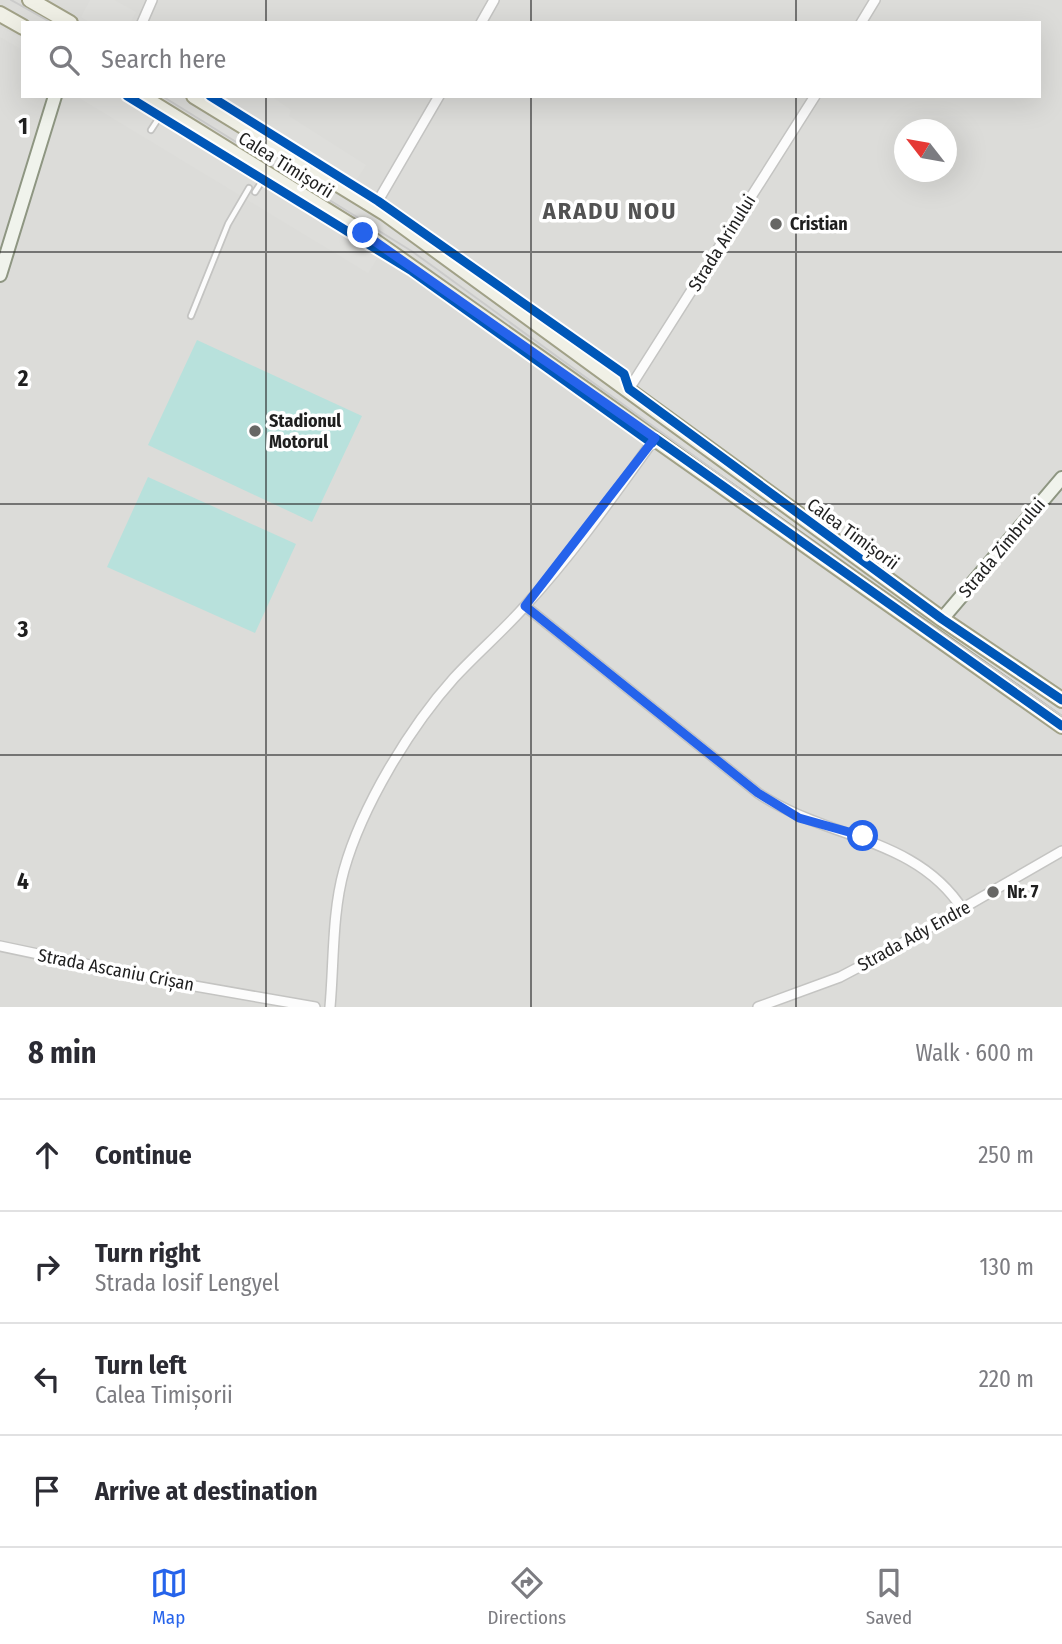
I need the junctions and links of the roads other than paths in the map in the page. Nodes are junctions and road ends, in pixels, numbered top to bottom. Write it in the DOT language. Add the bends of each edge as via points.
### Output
graph roads {
  1 [pos="30,0"];
  2 [pos="152,0"];
  3 [pos="494,0"];
  4 [pos="876,0"];
  5 [pos="0,13"];
  6 [pos="67,21"];
  7 [pos="143,21"];
  8 [pos="482,21"];
  9 [pos="862,21"];
  10 [pos="21,26"];
  11 [pos="54,98"];
  12 [pos="144,98"];
  13 [pos="197,98"];
  14 [pos="438,98"];
  15 [pos="814,98"];
  16 [pos="164,110"];
  17 [pos="151,130"];
  18 [pos="268,172"];
  19 [pos="249,188"];
  20 [pos="255,192"];
  21 [pos="375,206"];
  22 [pos="0,275"];
  23 [pos="191,316"];
  24 [pos="629,389"];
  25 [pos="655,438"];
  26 [pos="1062,478"];
  27 [pos="525,606"];
  28 [pos="942,619"];
  29 [pos="1062,700"];
  30 [pos="1062,726"];
  31 [pos="1062,850"];
  32 [pos="963,910"];
  33 [pos="0,946"];
  34 [pos="315,1007"];
  35 [pos="330,1007"];
  36 [pos="758,1007"];
  1 -- 6 [label="main road"];
  2 -- 7 [label="street"];
  3 -- 8 [label="street"];
  4 -- 9 [label="street"];
  5 -- 10 [label="main road"];
  11 -- 22 [label="street"];
  12 -- 16 [label="main road, Calea Timișorii"];
  13 -- 21 [label="main road, Calea Timișorii"];
  14 -- 21 [label="street"];
  15 -- 24 [label="street, Strada Arinului"];
  16 -- 17 [label="lane"];
  16 -- 18 [label="main road, Calea Timișorii"];
  18 -- 20 [label="lane"];
  18 -- 25 [label="main road, Calea Timișorii" via="363,233"];
  19 -- 23 [label="lane" via="228,224"];
  21 -- 24 [label="main road, Calea Timișorii"];
  24 -- 28 [label="main road, Calea Timișorii"];
  25 -- 27 [label="street"];
  25 -- 30 [label="main road, Calea Timișorii"];
  26 -- 28 [label="street, Strada Zimbrului"];
  27 -- 32 [label="street" via="758,793 799,818 863,836 933,874"];
  27 -- 35 [label="street" via="432,704 376,797 339,888"];
  28 -- 29 [label="main road, Calea Timișorii"];
  31 -- 32 [label="street, Strada Ady Endre"];
  32 -- 36 [label="street, Strada Ady Endre" via="840,976"];
  33 -- 34 [label="street, Strada Ascaniu Crișan"];
}
